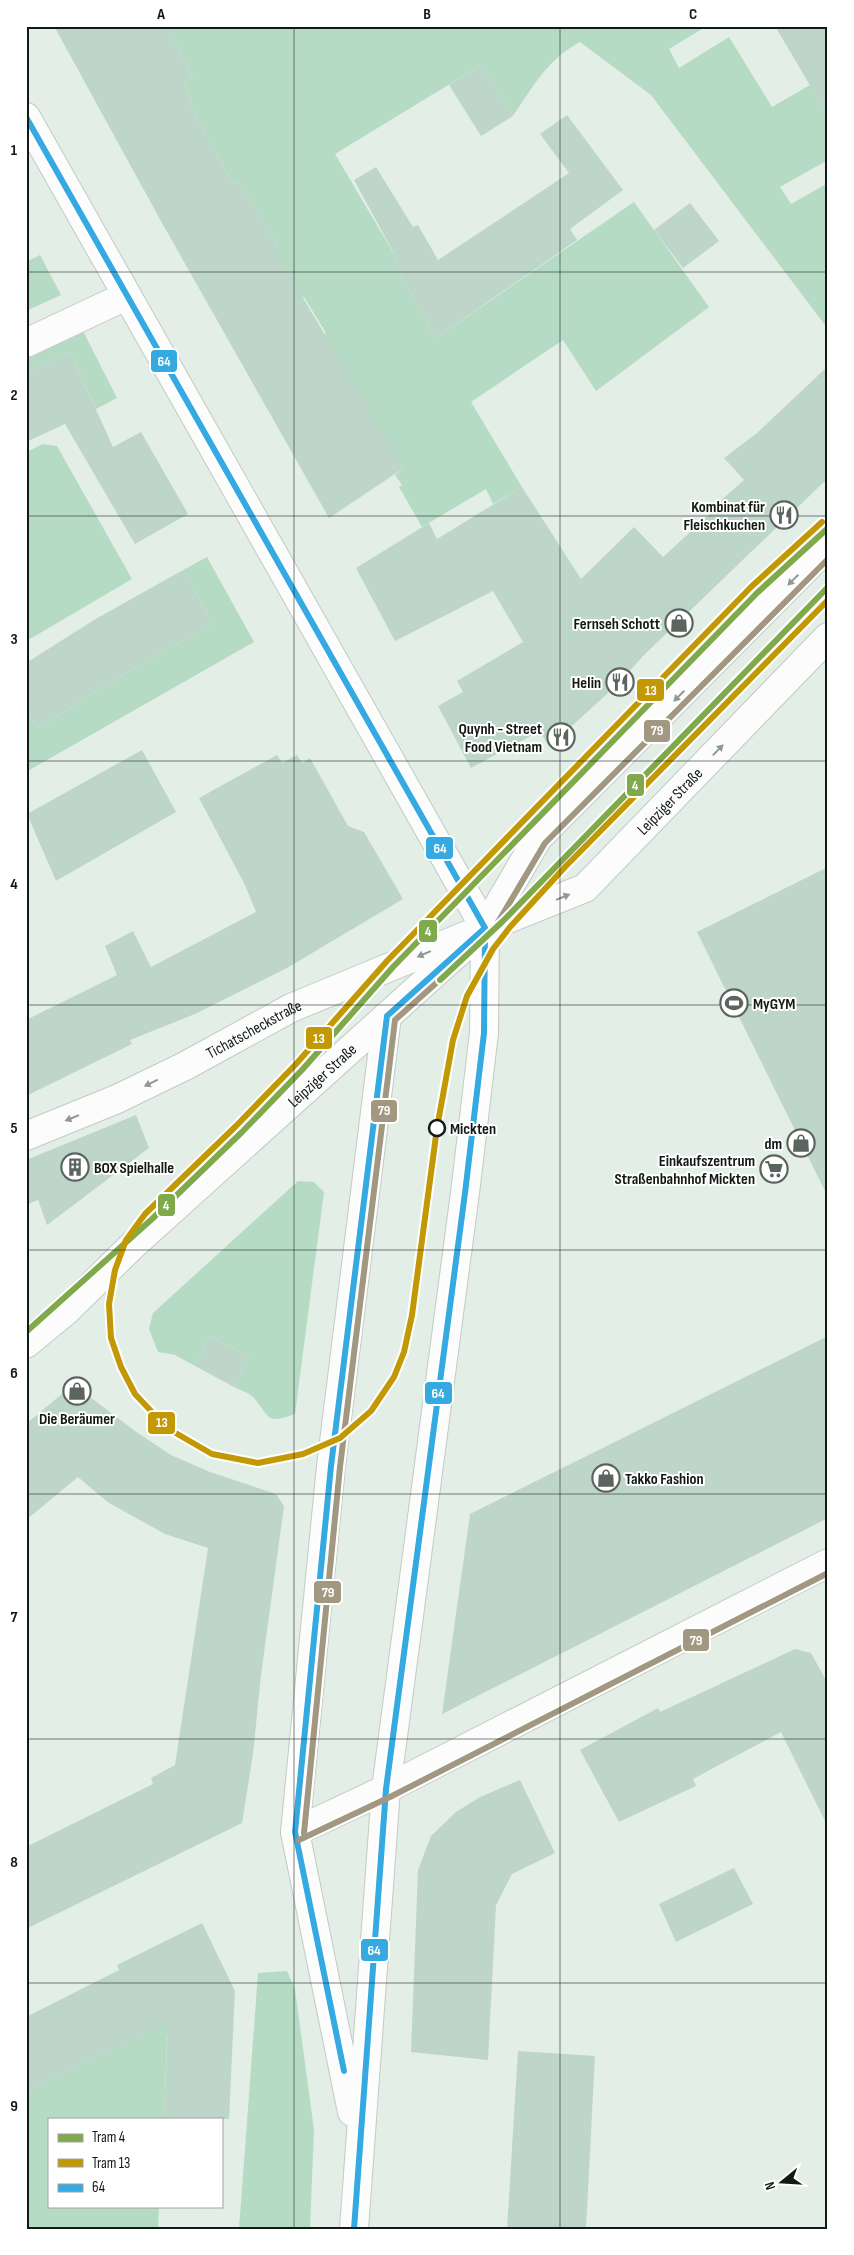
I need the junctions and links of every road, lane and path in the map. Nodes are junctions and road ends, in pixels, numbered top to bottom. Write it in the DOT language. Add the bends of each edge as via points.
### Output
graph roads {
  1 [pos="26,117"];
  2 [pos="126,296"];
  3 [pos="26,343"];
  4 [pos="828,546"];
  5 [pos="828,637"];
  6 [pos="485,928"];
  7 [pos="387,1016"];
  8 [pos="26,1136"];
  9 [pos="26,1344"];
  10 [pos="827,1564"];
  11 [pos="386,1789"];
  12 [pos="295,1832"];
  13 [pos="359,2143"];
  14 [pos="354,2229"];
  1 -- 2 [label="main road"];
  2 -- 3 [label="main road"];
  2 -- 6 [label="main road"];
  4 -- 6 [label="main road, Leipziger Straße, one-way" via="538,838"];
  6 -- 5 [label="main road, Leipziger Straße, one-way" via="585,888"];
  6 -- 7 [label="main road, Leipziger Straße"];
  6 -- 8 [label="main road, Tichatscheckstraße, one-way" via="291,1008 117,1100"];
  6 -- 11 [label="main road" via="484,1033"];
  7 -- 9 [label="main road, Leipziger Straße"];
  7 -- 12 [label="main road" via="331,1466"];
  10 -- 11 [label="main road"];
  11 -- 12 [label="main road"];
  11 -- 13 [label="main road"];
  12 -- 13 [label="main road"];
  13 -- 14 [label="main road"];
}
